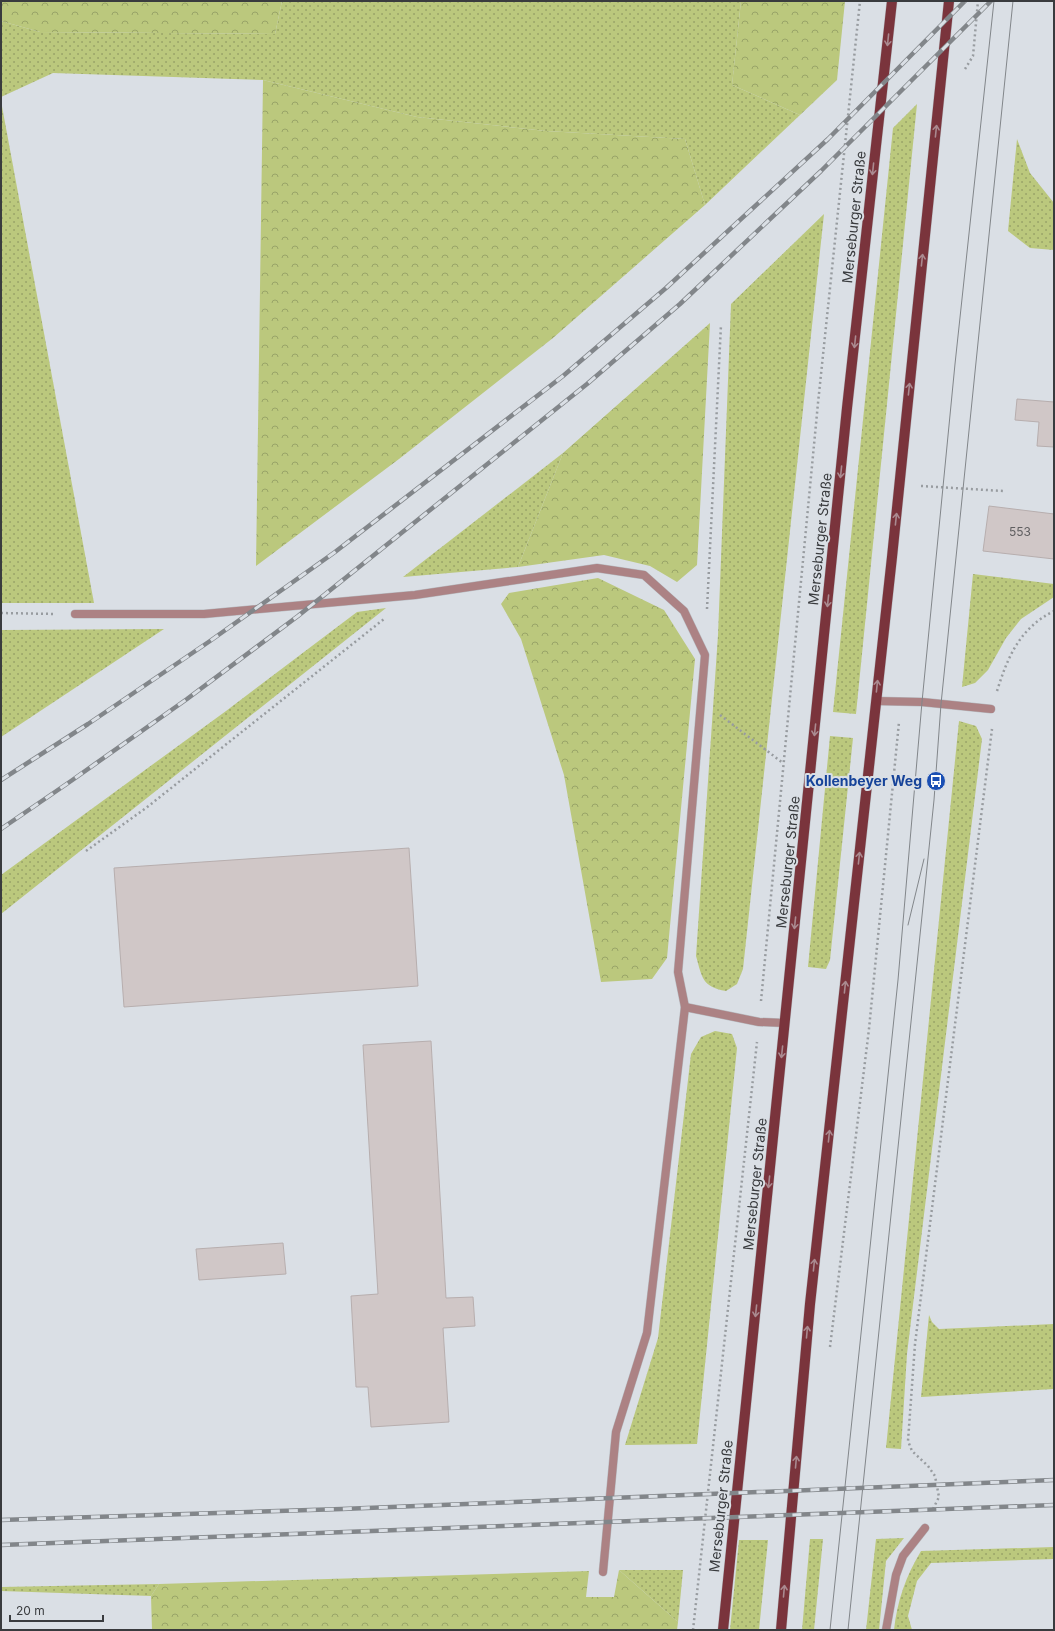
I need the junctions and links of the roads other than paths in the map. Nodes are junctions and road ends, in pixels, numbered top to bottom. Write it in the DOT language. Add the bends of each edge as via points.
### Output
graph roads {
  1 [pos="892,1"];
  2 [pos="949,1"];
  3 [pos="75,614"];
  4 [pos="876,701"];
  5 [pos="991,709"];
  6 [pos="685,1006"];
  7 [pos="785,1023"];
  8 [pos="925,1528"];
  9 [pos="602,1572"];
  10 [pos="723,1630"];
  11 [pos="781,1630"];
  12 [pos="886,1630"];
  1 -- 7 [label="main road, Merseburger Straße, one-way" via="847,408"];
  4 -- 2 [label="main road, one-way"];
  3 -- 6 [label="lane" via="204,614 415,595 597,568 644,575 684,611 705,655 678,972"];
  4 -- 5 [label="lane" via="922,702"];
  11 -- 4 [label="main road, one-way" via="810,1304"];
  6 -- 7 [label="lane" via="759,1022"];
  6 -- 9 [label="lane" via="647,1333 616,1432"];
  7 -- 10 [label="main road, Merseburger Straße, one-way"];
  8 -- 12 [label="lane" via="903,1556 898,1568"];
}
